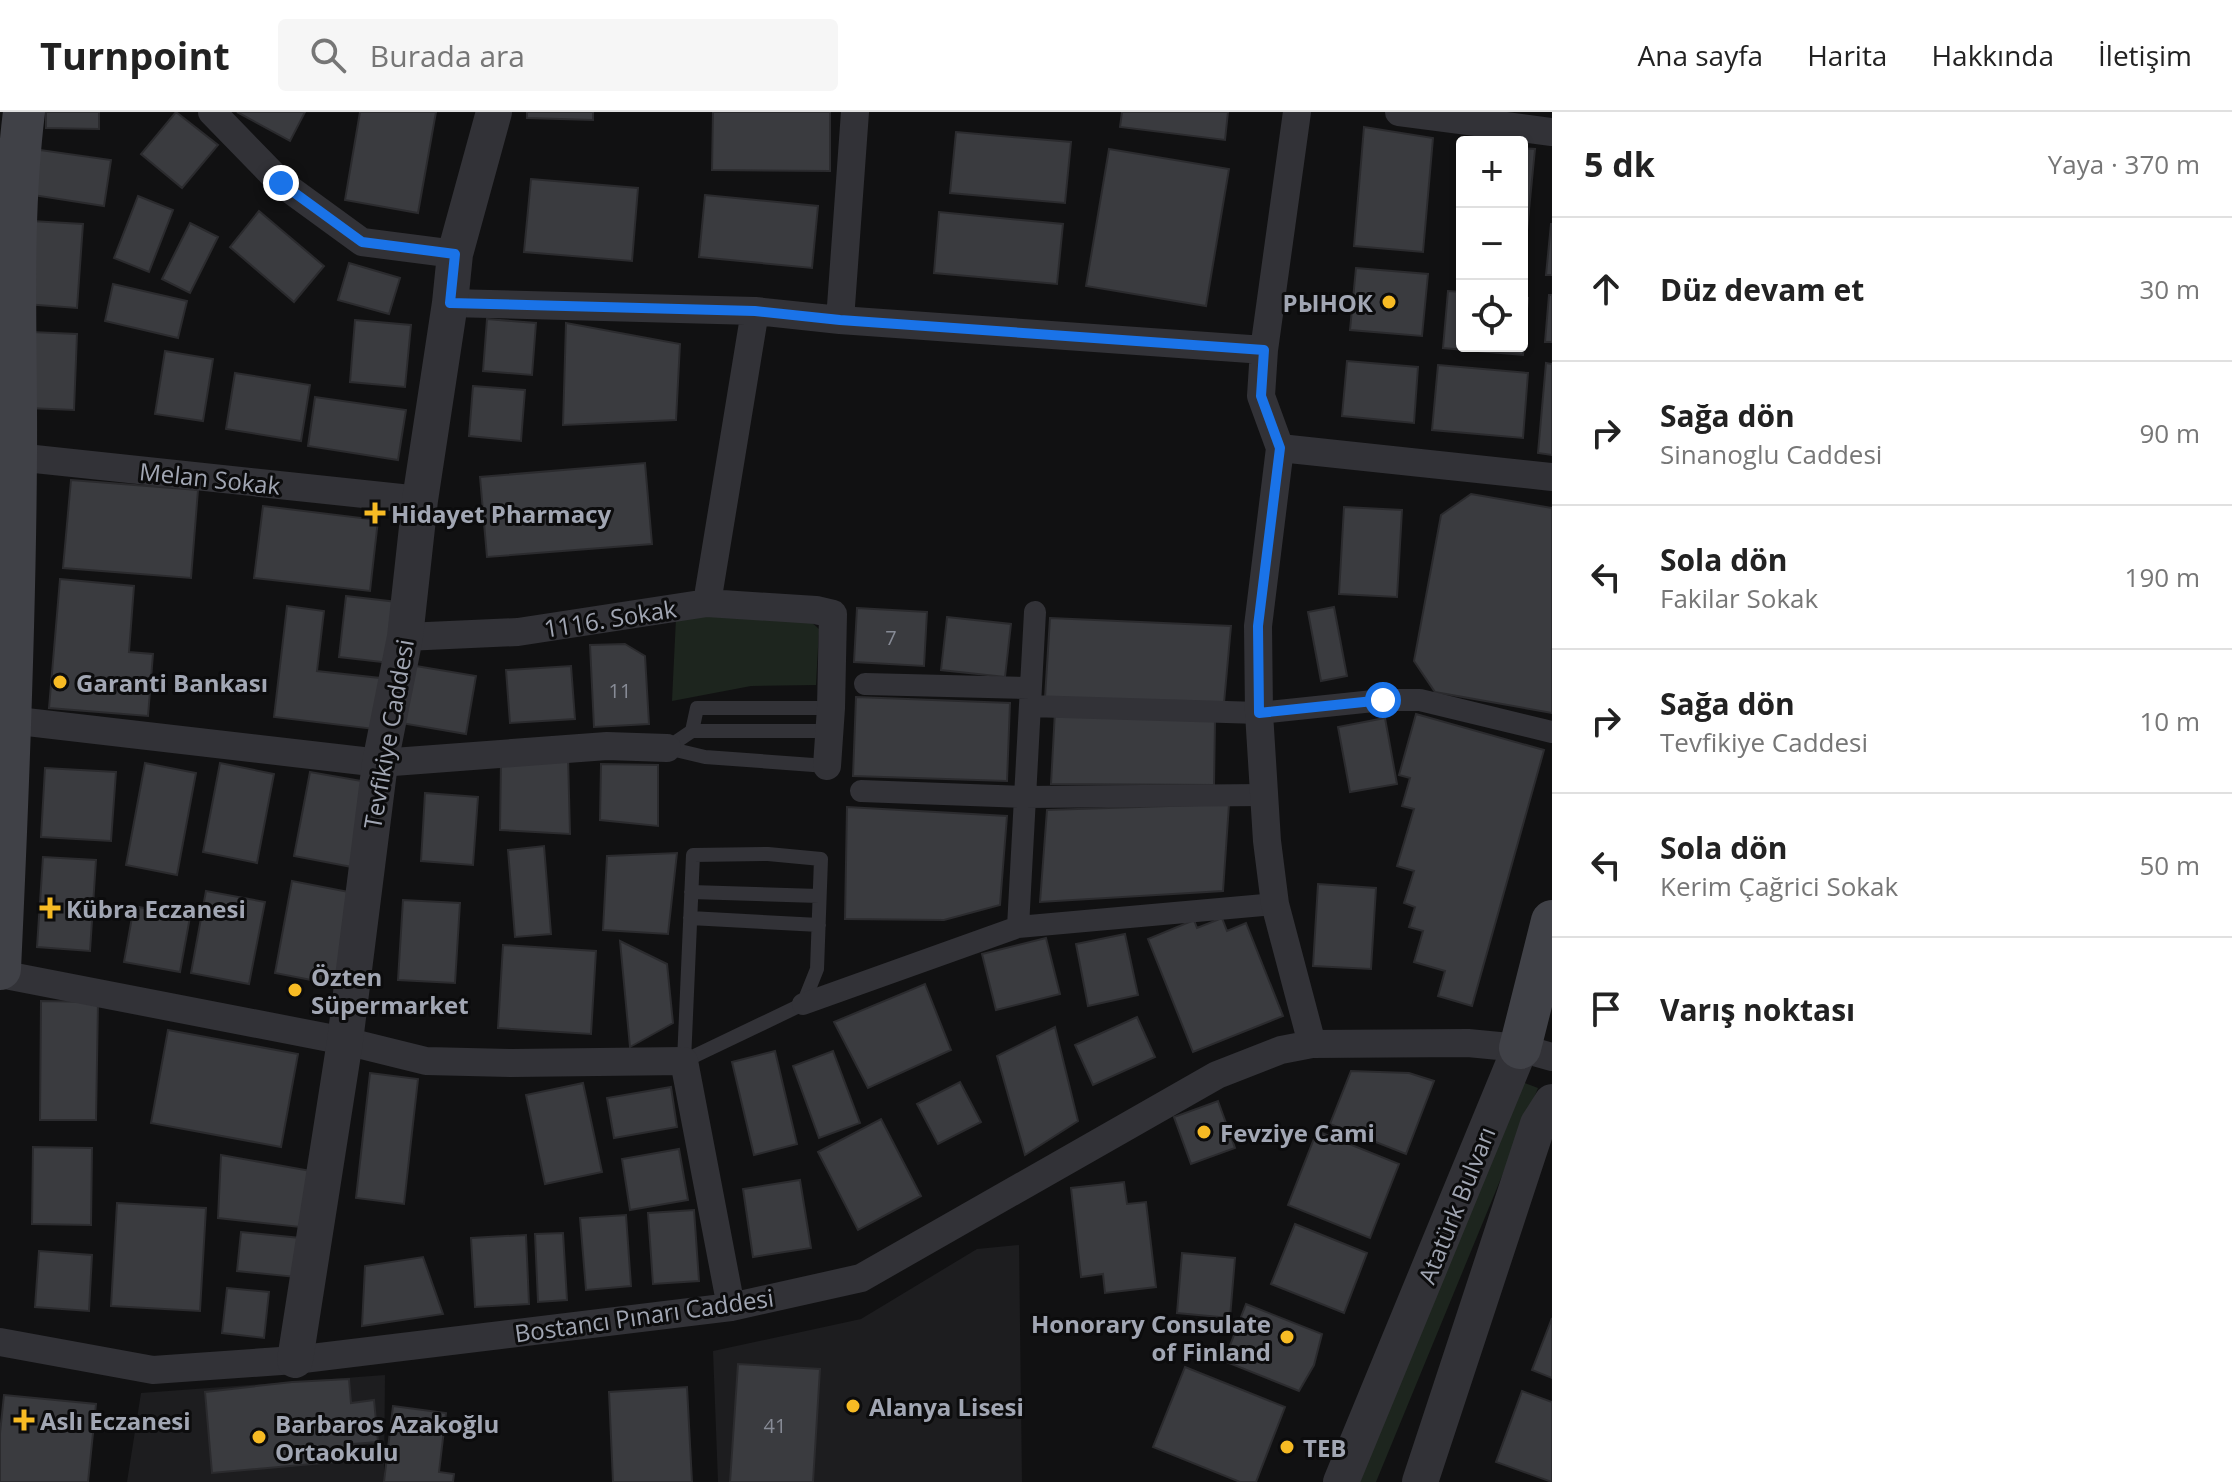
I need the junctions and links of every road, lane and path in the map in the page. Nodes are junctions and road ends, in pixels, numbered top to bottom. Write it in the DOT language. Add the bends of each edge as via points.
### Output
graph roads {
  1 [pos="24,112"];
  2 [pos="212,112"];
  3 [pos="494,112"];
  4 [pos="855,112"];
  5 [pos="1297,112"];
  6 [pos="1399,112"];
  7 [pos="1552,132"];
  8 [pos="455,254"];
  9 [pos="450,303"];
  10 [pos="755,311"];
  11 [pos="840,320"];
  12 [pos="1264,350"];
  13 [pos="1280,448"];
  14 [pos="8,458"];
  15 [pos="1552,477"];
  16 [pos="420,500"];
  17 [pos="707,603"];
  18 [pos="1035,612"];
  19 [pos="405,637"];
  20 [pos="865,684"];
  21 [pos="1030,697"];
  22 [pos="1259,713"];
  23 [pos="830,719"];
  24 [pos="6,720"];
  25 [pos="692,731"];
  26 [pos="1552,732"];
  27 [pos="667,748"];
  28 [pos="380,763"];
  29 [pos="827,766"];
  30 [pos="861,791"];
  31 [pos="1264,795"];
  32 [pos="1024,797"];
  33 [pos="691,892"];
  34 [pos="819,896"];
  35 [pos="1275,904"];
  36 [pos="690,918"];
  37 [pos="1552,921"];
  38 [pos="819,925"];
  39 [pos="1018,927"];
  40 [pos="0,972"];
  41 [pos="1543,995"];
  42 [pos="803,1004"];
  43 [pos="345,1041"];
  44 [pos="1312,1044"];
  45 [pos="1536,1053"];
  46 [pos="684,1061"];
  47 [pos="1552,1102"];
  48 [pos="731,1307"];
  49 [pos="0,1342"];
  50 [pos="295,1360"];
  51 [pos="1341,1482"];
  52 [pos="1420,1482"];
  1 -- 14 [label="main road" via="17,169"];
  2 -- 8 [label="street" via="281,183 362,242"];
  3 -- 8 [label="street, Tevfikiye Caddesi"];
  4 -- 11 [label="street"];
  5 -- 12 [label="street"];
  6 -- 7 [label="street"];
  8 -- 9 [label="street, Tevfikiye Caddesi"];
  9 -- 10 [label="street"];
  9 -- 16 [label="street, Tevfikiye Caddesi"];
  10 -- 11 [label="street"];
  10 -- 17 [label="street"];
  11 -- 12 [label="street"];
  12 -- 13 [label="street" via="1261,396"];
  13 -- 15 [label="street"];
  13 -- 22 [label="street" via="1258,626"];
  14 -- 16 [label="street, Melan Sokak"];
  14 -- 24 [label="main road"];
  16 -- 19 [label="street, Tevfikiye Caddesi"];
  17 -- 19 [label="street, 1116. Sokak" via="518,632"];
  17 -- 23 [label="street, 1116. Sokak" via="833,614"];
  18 -- 21 [label="street"];
  19 -- 28 [label="street, Tevfikiye Caddesi"];
  20 -- 21 [label="street"];
  21 -- 22 [label="street"];
  21 -- 32 [label="street"];
  22 -- 26 [label="street" via="1420,700"];
  22 -- 31 [label="street"];
  23 -- 25 [label="lane"];
  23 -- 25 [label="lane" via="697,708"];
  23 -- 29 [label="street"];
  24 -- 28 [label="street"];
  24 -- 40 [label="main road"];
  25 -- 27 [label="lane"];
  27 -- 28 [label="street" via="607,746"];
  27 -- 29 [label="lane" via="705,757"];
  28 -- 43 [label="street, Tevfikiye Caddesi"];
  30 -- 32 [label="street"];
  31 -- 32 [label="street"];
  31 -- 35 [label="street"];
  32 -- 39 [label="street"];
  33 -- 34 [label="lane"];
  33 -- 34 [label="lane" via="693,855 768,854 821,859"];
  33 -- 36 [label="lane"];
  34 -- 38 [label="lane"];
  35 -- 39 [label="street"];
  35 -- 44 [label="street"];
  36 -- 38 [label="lane"];
  36 -- 46 [label="lane"];
  37 -- 41 [label="main road, Atatürk Bulvarı"];
  38 -- 42 [label="lane" via="817,969"];
  39 -- 42 [label="street"];
  40 -- 43 [label="street"];
  41 -- 45 [label="main road, Atatürk Bulvarı"];
  42 -- 46 [label="lane"];
  43 -- 46 [label="street" via="426,1061"];
  43 -- 50 [label="street, Tevfikiye Caddesi"];
  44 -- 45 [label="street, Bostancı Pınarı Caddesi" via="1468,1043"];
  44 -- 48 [label="street, Bostancı Pınarı Caddesi" via="1217,1075 861,1278"];
  45 -- 51 [label="street, Atatürk Bulvarı"];
  46 -- 48 [label="street"];
  47 -- 52 [label="street, Atatürk Bulvarı" via="1538,1124"];
  48 -- 50 [label="street, Bostancı Pınarı Caddesi"];
  49 -- 50 [label="street, Bostancı Pınarı Caddesi" via="153,1370"];
}
